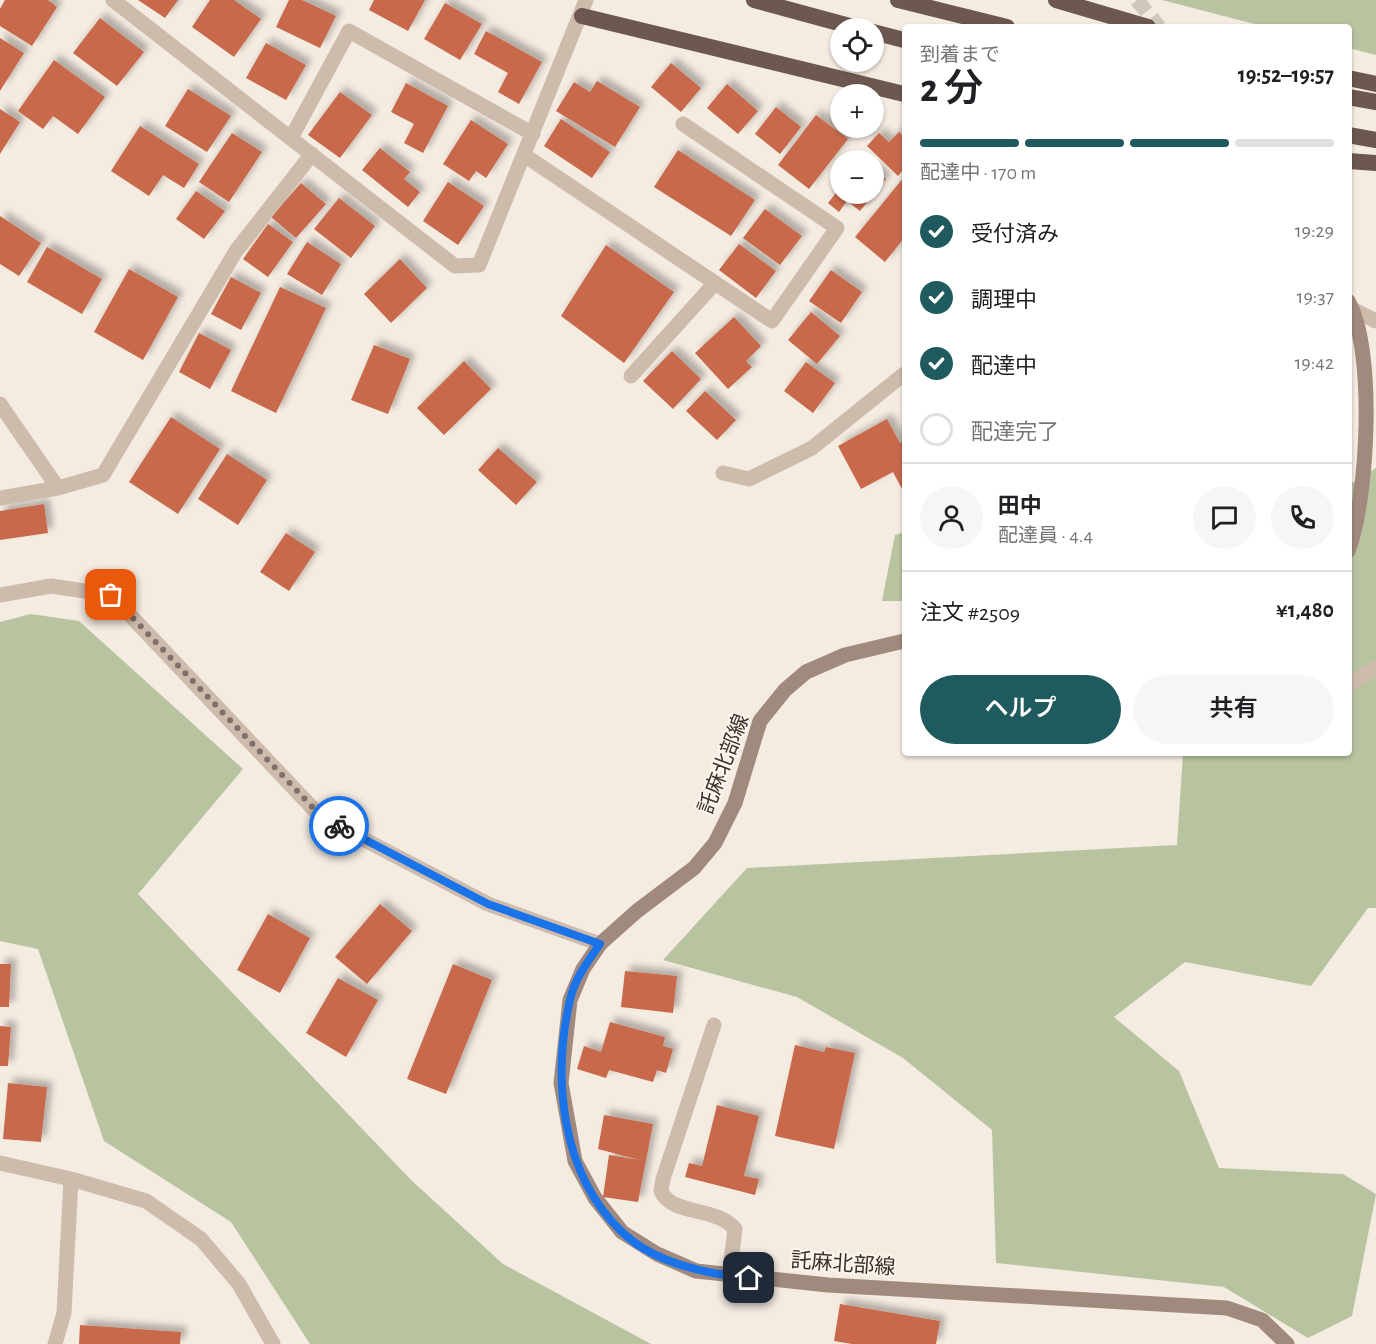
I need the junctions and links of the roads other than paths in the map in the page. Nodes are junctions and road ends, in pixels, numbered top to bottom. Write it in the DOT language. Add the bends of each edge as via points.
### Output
graph roads {
  1 [pos="113,0"];
  2 [pos="754,0"];
  3 [pos="898,0"];
  4 [pos="1056,0"];
  5 [pos="584,8"];
  6 [pos="830,21"];
  7 [pos="995,24"];
  8 [pos="1138,24"];
  9 [pos="884,35"];
  10 [pos="902,39"];
  11 [pos="1352,79"];
  12 [pos="1376,84"];
  13 [pos="902,93"];
  14 [pos="1352,98"];
  15 [pos="1376,102"];
  16 [pos="683,124"];
  17 [pos="533,134"];
  18 [pos="1352,136"];
  19 [pos="291,138"];
  20 [pos="1376,140"];
  21 [pos="312,154"];
  22 [pos="524,155"];
  23 [pos="1352,161"];
  24 [pos="1376,163"];
  25 [pos="716,283"];
  26 [pos="1352,306"];
  27 [pos="1352,308"];
  28 [pos="1376,321"];
  29 [pos="631,376"];
  30 [pos="902,376"];
  31 [pos="0,404"];
  32 [pos="723,473"];
  33 [pos="58,488"];
  34 [pos="0,498"];
  35 [pos="1352,541"];
  36 [pos="0,595"];
  37 [pos="902,641"];
  38 [pos="1376,668"];
  39 [pos="1352,683"];
  40 [pos="600,944"];
  41 [pos="714,1025"];
  42 [pos="0,1163"];
  43 [pos="71,1179"];
  44 [pos="729,1276"];
  45 [pos="55,1344"];
  46 [pos="273,1344"];
  47 [pos="1287,1344"];
  1 -- 19 [label="street"];
  2 -- 6 [label="highway"];
  3 -- 7 [label="highway"];
  4 -- 8 [label="highway"];
  5 -- 13 [label="highway"];
  5 -- 17 [label="street"];
  9 -- 10 [label="highway"];
  11 -- 12 [label="highway"];
  14 -- 15 [label="highway"];
  16 -- 25 [label="street" via="837,228 772,321"];
  17 -- 19 [label="street" via="349,32"];
  17 -- 22 [label="street"];
  18 -- 20 [label="highway"];
  19 -- 21 [label="street"];
  21 -- 22 [label="street" via="455,266 479,265"];
  21 -- 33 [label="street" via="236,251 103,475"];
  22 -- 25 [label="street"];
  23 -- 24 [label="highway"];
  25 -- 29 [label="street"];
  26 -- 28 [label="street"];
  27 -- 35 [label="main road" via="1364,342 1366,389 1358,524"];
  30 -- 32 [label="street" via="812,448 749,479"];
  31 -- 33 [label="street"];
  33 -- 34 [label="street"];
  36 -- 40 [label="street" via="51,586 111,595 321,816 488,904"];
  37 -- 40 [label="main road, 託麻北部線" via="845,655 806,672 785,690 760,721 735,803 715,843 694,868"];
  38 -- 39 [label="street"];
  40 -- 44 [label="main road, 託麻北部線" via="583,969 570,1000 561,1083 575,1161 595,1198 622,1232 676,1263 696,1271"];
  41 -- 44 [label="street" via="661,1191 670,1204 717,1215 735,1229"];
  42 -- 43 [label="street"];
  43 -- 45 [label="street" via="64,1313"];
  43 -- 46 [label="street" via="147,1201 201,1239 239,1284"];
  44 -- 47 [label="main road, 託麻北部線" via="1227,1308 1262,1320"];
}
